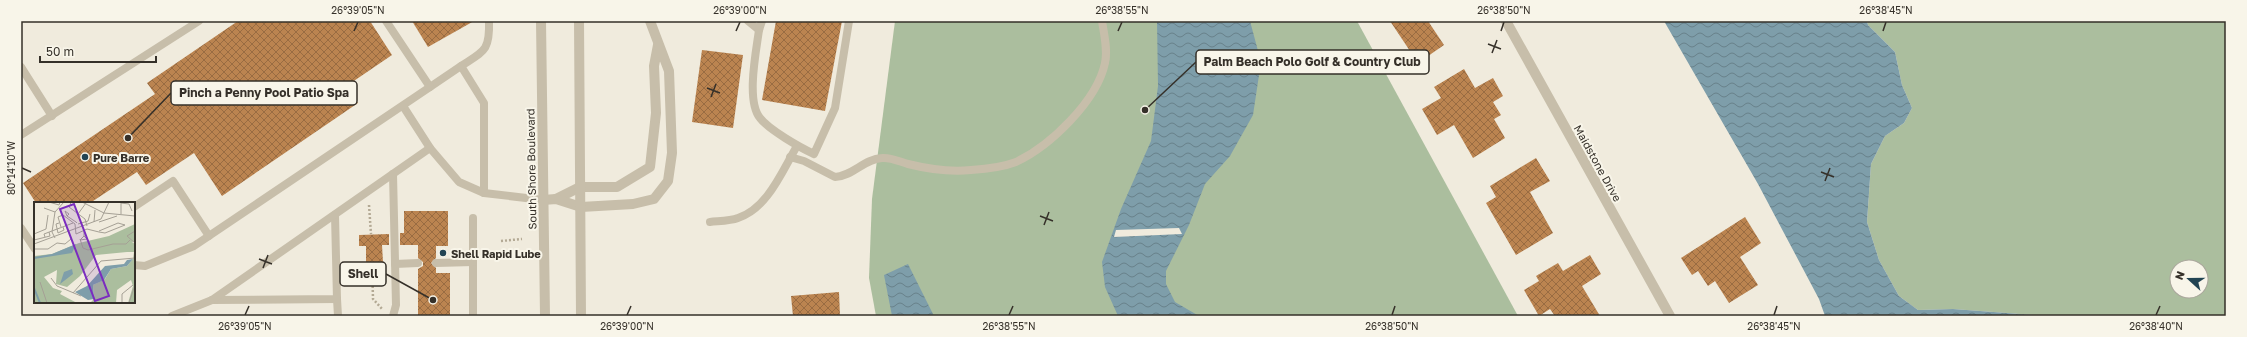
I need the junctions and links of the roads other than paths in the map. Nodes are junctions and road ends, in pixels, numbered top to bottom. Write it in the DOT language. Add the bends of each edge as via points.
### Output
graph roads {
  1 [pos="199,21"];
  2 [pos="386,21"];
  3 [pos="489,21"];
  4 [pos="542,21"];
  5 [pos="580,21"];
  6 [pos="650,21"];
  7 [pos="748,21"];
  8 [pos="762,21"];
  9 [pos="849,21"];
  10 [pos="1102,21"];
  11 [pos="1506,21"];
  12 [pos="759,30"];
  13 [pos="658,45"];
  14 [pos="461,66"];
  15 [pos="21,67"];
  16 [pos="430,88"];
  17 [pos="403,106"];
  18 [pos="52,116"];
  19 [pos="21,135"];
  20 [pos="797,146"];
  21 [pos="430,148"];
  22 [pos="790,157"];
  23 [pos="393,174"];
  24 [pos="580,187"];
  25 [pos="484,193"];
  26 [pos="556,199"];
  27 [pos="543,200"];
  28 [pos="135,206"];
  29 [pos="580,207"];
  30 [pos="335,215"];
  31 [pos="473,218"];
  32 [pos="710,222"];
  33 [pos="21,228"];
  34 [pos="209,236"];
  35 [pos="34,248"];
  36 [pos="473,262"];
  37 [pos="418,263"];
  38 [pos="436,263"];
  39 [pos="395,264"];
  40 [pos="135,266"];
  41 [pos="337,299"];
  42 [pos="212,300"];
  43 [pos="172,316"];
  44 [pos="338,316"];
  45 [pos="393,316"];
  46 [pos="473,316"];
  47 [pos="544,316"];
  48 [pos="581,316"];
  49 [pos="1670,316"];
  1 -- 18 [label="lane"];
  2 -- 16 [label="lane"];
  3 -- 14 [label="lane" via="489,36 485,50"];
  4 -- 27 [label="street, South Shore Boulevard"];
  5 -- 24 [label="street"];
  6 -- 13 [label="street"];
  7 -- 12 [label="lane"];
  8 -- 12 [label="lane"];
  9 -- 20 [label="lane" via="835,108 814,154"];
  10 -- 22 [label="lane" via="1105,62 1091,97 1067,125 1016,162 996,167 956,170 908,164 883,157 865,162 852,171 835,177 804,161"];
  11 -- 49 [label="street, Maidstone Drive"];
  12 -- 20 [label="lane" via="752,89 760,118"];
  13 -- 24 [label="street" via="654,66 656,113 650,166 617,187"];
  13 -- 29 [label="street" via="668,71 672,153 668,182 654,199 633,204"];
  14 -- 16 [label="lane"];
  14 -- 25 [label="lane" via="484,103"];
  15 -- 18 [label="lane"];
  16 -- 17 [label="lane"];
  17 -- 21 [label="lane"];
  17 -- 34 [label="lane"];
  18 -- 19 [label="lane"];
  20 -- 22 [label="lane"];
  21 -- 23 [label="lane"];
  21 -- 25 [label="lane" via="459,182"];
  22 -- 32 [label="lane" via="767,195 750,212 738,218"];
  23 -- 30 [label="lane"];
  23 -- 39 [label="lane"];
  24 -- 26 [label="street"];
  24 -- 29 [label="street"];
  25 -- 27 [label="lane"];
  26 -- 27 [label="street"];
  26 -- 29 [label="street"];
  27 -- 47 [label="street, South Shore Boulevard"];
  28 -- 34 [label="lane" via="173,181"];
  29 -- 48 [label="street"];
  30 -- 41 [label="lane"];
  30 -- 42 [label="lane"];
  31 -- 36 [label="lane"];
  33 -- 35 [label="lane"];
  34 -- 40 [label="lane" via="194,246 144,266"];
  36 -- 38 [label="lane"];
  36 -- 46 [label="lane"];
  37 -- 39 [label="lane"];
  39 -- 45 [label="lane" via="396,305"];
  41 -- 42 [label="lane"];
  41 -- 44 [label="lane"];
  42 -- 43 [label="lane"];
}
